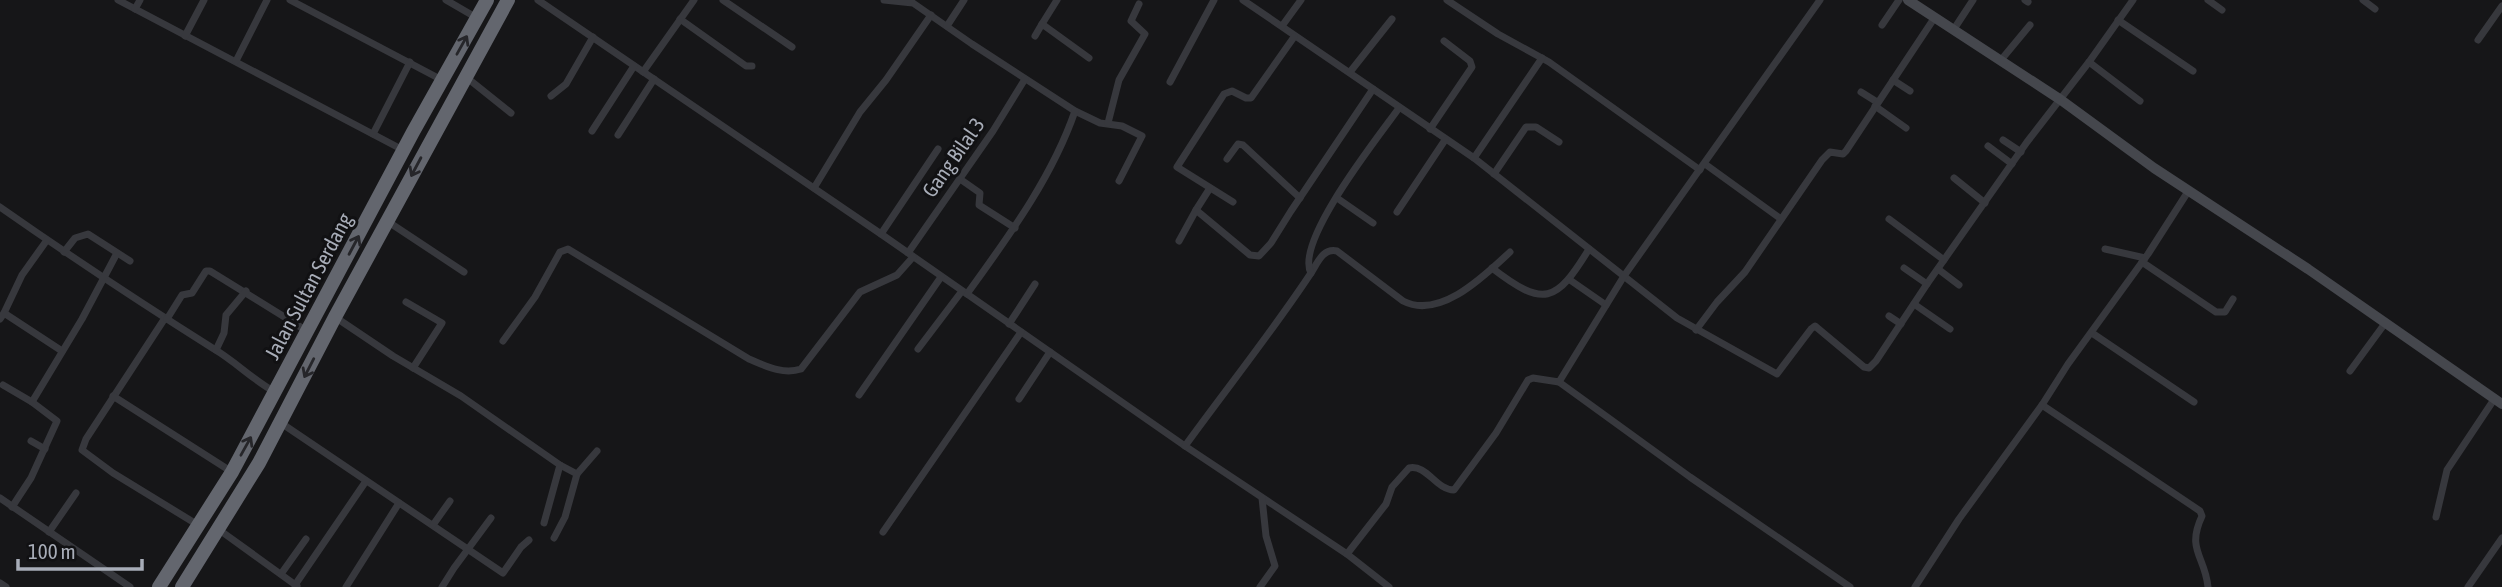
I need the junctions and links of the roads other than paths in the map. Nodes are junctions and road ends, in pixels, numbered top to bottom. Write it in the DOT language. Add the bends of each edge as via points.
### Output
graph roads {
  1 [pos="118,0"];
  2 [pos="140,0"];
  3 [pos="204,0"];
  4 [pos="267,0"];
  5 [pos="290,0"];
  6 [pos="446,0"];
  7 [pos="487,0"];
  8 [pos="508,0"];
  9 [pos="538,0"];
  10 [pos="694,0"];
  11 [pos="723,0"];
  12 [pos="884,0"];
  13 [pos="964,0"];
  14 [pos="1058,0"];
  15 [pos="1214,0"];
  16 [pos="1243,0"];
  17 [pos="1301,0"];
  18 [pos="1447,0"];
  19 [pos="1820,0"];
  20 [pos="1899,0"];
  21 [pos="1908,0"];
  22 [pos="1973,0"];
  23 [pos="2131,0"];
  24 [pos="2208,0"];
  25 [pos="2363,0"];
  26 [pos="914,1"];
  27 [pos="1139,4"];
  28 [pos="2502,6"];
  29 [pos="135,9"];
  30 [pos="2375,9"];
  31 [pos="2222,10"];
  32 [pos="931,15"];
  33 [pos="1935,16"];
  34 [pos="477,18"];
  35 [pos="680,19"];
  36 [pos="1392,19"];
  37 [pos="2118,20"];
  38 [pos="1042,24"];
  39 [pos="1882,25"];
  40 [pos="2030,25"];
  41 [pos="947,26"];
  42 [pos="1282,26"];
  43 [pos="1954,29"];
  44 [pos="185,36"];
  45 [pos="1035,36"];
  46 [pos="593,37"];
  47 [pos="1294,37"];
  48 [pos="2478,40"];
  49 [pos="1444,41"];
  50 [pos="792,47"];
  51 [pos="1089,58"];
  52 [pos="1542,58"];
  53 [pos="2001,60"];
  54 [pos="236,61"];
  55 [pos="410,62"];
  56 [pos="2089,62"];
  57 [pos="634,66"];
  58 [pos="752,66"];
  59 [pos="2193,71"];
  60 [pos="643,72"];
  61 [pos="1350,72"];
  62 [pos="466,77"];
  63 [pos="654,79"];
  64 [pos="1025,79"];
  65 [pos="442,80"];
  66 [pos="1893,80"];
  67 [pos="1170,82"];
  68 [pos="1373,89"];
  69 [pos="1910,91"];
  70 [pos="1861,92"];
  71 [pos="551,96"];
  72 [pos="2061,100"];
  73 [pos="2140,101"];
  74 [pos="1876,104"];
  75 [pos="1399,108"];
  76 [pos="1075,111"];
  77 [pos="511,113"];
  78 [pos="1105,123"];
  79 [pos="1906,128"];
  80 [pos="1430,129"];
  81 [pos="592,131"];
  82 [pos="413,132"];
  83 [pos="373,134"];
  84 [pos="618,135"];
  85 [pos="1445,140"];
  86 [pos="2003,140"];
  87 [pos="429,141"];
  88 [pos="1559,142"];
  89 [pos="1989,146"];
  90 [pos="938,149"];
  91 [pos="403,151"];
  92 [pos="2021,152"];
  93 [pos="1474,158"];
  94 [pos="1227,159"];
  95 [pos="2012,164"];
  96 [pos="1702,167"];
  97 [pos="1494,174"];
  98 [pos="1954,178"];
  99 [pos="960,179"];
  100 [pos="1119,180"];
  101 [pos="814,188"];
  102 [pos="1210,188"];
  103 [pos="2189,190"];
  104 [pos="1300,198"];
  105 [pos="1337,198"];
  106 [pos="1233,202"];
  107 [pos="1985,203"];
  108 [pos="0,207"];
  109 [pos="1196,210"];
  110 [pos="1397,212"];
  111 [pos="1781,219"];
  112 [pos="1889,219"];
  113 [pos="387,221"];
  114 [pos="1373,223"];
  115 [pos="1015,228"];
  116 [pos="881,234"];
  117 [pos="47,240"];
  118 [pos="1179,241"];
  119 [pos="1589,249"];
  120 [pos="2105,249"];
  121 [pos="64,252"];
  122 [pos="1510,252"];
  123 [pos="117,253"];
  124 [pos="911,255"];
  125 [pos="1944,260"];
  126 [pos="2143,260"];
  127 [pos="130,261"];
  128 [pos="1492,268"];
  129 [pos="1904,268"];
  130 [pos="1938,269"];
  131 [pos="464,272"];
  132 [pos="1311,273"];
  133 [pos="1624,276"];
  134 [pos="103,277"];
  135 [pos="942,277"];
  136 [pos="1570,280"];
  137 [pos="1035,284"];
  138 [pos="1927,284"];
  139 [pos="1959,285"];
  140 [pos="246,292"];
  141 [pos="964,292"];
  142 [pos="2233,299"];
  143 [pos="406,302"];
  144 [pos="1914,304"];
  145 [pos="1606,305"];
  146 [pos="2,316"];
  147 [pos="1889,316"];
  148 [pos="335,317"];
  149 [pos="166,318"];
  150 [pos="2386,323"];
  151 [pos="1009,324"];
  152 [pos="1901,324"];
  153 [pos="1950,329"];
  154 [pos="1696,330"];
  155 [pos="308,332"];
  156 [pos="1021,332"];
  157 [pos="2092,333"];
  158 [pos="503,341"];
  159 [pos="918,349"];
  160 [pos="216,350"];
  161 [pos="62,351"];
  162 [pos="1050,352"];
  163 [pos="413,368"];
  164 [pos="2350,371"];
  165 [pos="1559,382"];
  166 [pos="3,384"];
  167 [pos="276,392"];
  168 [pos="859,395"];
  169 [pos="113,396"];
  170 [pos="1019,399"];
  171 [pos="2498,401"];
  172 [pos="32,402"];
  173 [pos="2194,402"];
  174 [pos="2042,405"];
  175 [pos="280,423"];
  176 [pos="31,441"];
  177 [pos="1185,446"];
  178 [pos="45,449"];
  179 [pos="597,451"];
  180 [pos="560,465"];
  181 [pos="232,472"];
  182 [pos="577,474"];
  183 [pos="366,481"];
  184 [pos="76,493"];
  185 [pos="0,498"];
  186 [pos="1262,498"];
  187 [pos="450,501"];
  188 [pos="399,503"];
  189 [pos="12,507"];
  190 [pos="548,510"];
  191 [pos="565,517"];
  192 [pos="2435,517"];
  193 [pos="491,518"];
  194 [pos="544,523"];
  195 [pos="198,525"];
  196 [pos="433,525"];
  197 [pos="218,529"];
  198 [pos="49,532"];
  199 [pos="883,532"];
  200 [pos="554,538"];
  201 [pos="2502,538"];
  202 [pos="306,539"];
  203 [pos="529,540"];
  204 [pos="468,550"];
  205 [pos="1347,554"];
  206 [pos="281,574"];
  207 [pos="0,583"];
  208 [pos="297,586"];
  209 [pos="6,587"];
  210 [pos="130,587"];
  211 [pos="159,587"];
  212 [pos="182,587"];
  213 [pos="346,587"];
  214 [pos="442,587"];
  215 [pos="1260,587"];
  216 [pos="1389,587"];
  217 [pos="1850,587"];
  218 [pos="1915,587"];
  219 [pos="2208,587"];
  220 [pos="2468,587"];
  1 -- 29 [label="street"];
  2 -- 29 [label="street"];
  3 -- 44 [label="street"];
  4 -- 54 [label="street"];
  5 -- 55 [label="street"];
  6 -- 34 [label="street"];
  7 -- 34 [label="highway, Jalan Sultan Serdang"];
  8 -- 62 [label="highway, Jalan Sultan Serdang"];
  9 -- 46 [label="street"];
  10 -- 35 [label="street"];
  11 -- 50 [label="street"];
  12 -- 26 [label="street"];
  13 -- 41 [label="street"];
  14 -- 38 [label="street"];
  15 -- 67 [label="street"];
  16 -- 42 [label="street"];
  17 -- 42 [label="street"];
  18 -- 52 [label="street"];
  19 -- 96 [label="street"];
  20 -- 39 [label="street"];
  21 -- 33 [label="street"];
  22 -- 43 [label="street"];
  23 -- 37 [label="street"];
  24 -- 31 [label="street"];
  25 -- 30 [label="street"];
  26 -- 32 [label="street"];
  27 -- 78 [label="street" via="1131,21 1145,34 1119,80"];
  28 -- 48 [label="street"];
  29 -- 44 [label="street"];
  32 -- 41 [label="street"];
  32 -- 101 [label="street" via="860,112"];
  33 -- 43 [label="street"];
  33 -- 66 [label="street"];
  65 -- 34 [label="highway, Jalan Sultan Serdang, one-way"];
  35 -- 58 [label="street"];
  35 -- 60 [label="street"];
  36 -- 61 [label="street"];
  37 -- 56 [label="street"];
  37 -- 59 [label="street"];
  38 -- 45 [label="street"];
  38 -- 51 [label="street"];
  40 -- 53 [label="street"];
  41 -- 64 [label="street"];
  42 -- 47 [label="street"];
  43 -- 53 [label="street"];
  44 -- 54 [label="street"];
  46 -- 57 [label="street"];
  46 -- 71 [label="street" via="566,84"];
  47 -- 61 [label="street"];
  47 -- 102 [label="street" via="1251,98 1232,91 1224,94 1178,162 1177,167"];
  49 -- 80 [label="street" via="1472,67"];
  52 -- 93 [label="street"];
  52 -- 96 [label="street"];
  53 -- 72 [label="street"];
  54 -- 83 [label="street"];
  55 -- 65 [label="street"];
  55 -- 83 [label="street"];
  56 -- 72 [label="street"];
  56 -- 73 [label="street"];
  57 -- 60 [label="street"];
  57 -- 81 [label="street"];
  60 -- 63 [label="street"];
  61 -- 68 [label="street"];
  62 -- 77 [label="street"];
  62 -- 87 [label="highway, Jalan Sultan Serdang"];
  63 -- 84 [label="street"];
  63 -- 101 [label="street"];
  64 -- 76 [label="street"];
  64 -- 99 [label="street, Gang Bilal 3"];
  65 -- 82 [label="highway, Jalan Sultan Serdang"];
  66 -- 69 [label="street"];
  66 -- 74 [label="street"];
  68 -- 75 [label="street"];
  68 -- 104 [label="street"];
  70 -- 74 [label="street"];
  72 -- 92 [label="street"];
  72 -- 103 [label="street"];
  74 -- 79 [label="street"];
  74 -- 111 [label="street" via="1846,151 1828,153"];
  75 -- 80 [label="street"];
  75 -- 105 [label="street"];
  76 -- 78 [label="street"];
  76 -- 115 [label="street" via="1059,151"];
  78 -- 100 [label="street" via="1122,125 1142,136"];
  80 -- 85 [label="street"];
  82 -- 87 [label="highway"];
  82 -- 91 [label="highway, Jalan Sultan Serdang"];
  83 -- 91 [label="street"];
  85 -- 93 [label="street"];
  85 -- 110 [label="street"];
  86 -- 92 [label="street"];
  87 -- 113 [label="highway, Jalan Sultan Serdang, one-way"];
  88 -- 97 [label="street" via="1536,127 1526,127"];
  89 -- 95 [label="street"];
  90 -- 116 [label="street"];
  155 -- 91 [label="highway, Jalan Sultan Serdang, one-way"];
  92 -- 95 [label="street"];
  93 -- 97 [label="street"];
  94 -- 104 [label="street" via="1238,144 1243,145"];
  95 -- 107 [label="street"];
  96 -- 111 [label="street"];
  96 -- 133 [label="street"];
  97 -- 119 [label="street"];
  98 -- 107 [label="street"];
  99 -- 115 [label="street" via="980,193 979,205"];
  99 -- 124 [label="street, Gang Bilal 3"];
  101 -- 116 [label="street"];
  102 -- 106 [label="street"];
  102 -- 109 [label="street"];
  103 -- 126 [label="street"];
  103 -- 150 [label="street"];
  104 -- 109 [label="street" via="1267,248 1254,257"];
  105 -- 114 [label="street"];
  105 -- 132 [label="street" via="1313,242 1308,262"];
  107 -- 125 [label="street"];
  108 -- 117 [label="street"];
  109 -- 118 [label="street"];
  111 -- 154 [label="street" via="1745,272"];
  112 -- 125 [label="street"];
  113 -- 131 [label="street"];
  113 -- 148 [label="highway, Jalan Sultan Serdang"];
  115 -- 141 [label="street"];
  116 -- 124 [label="street"];
  117 -- 121 [label="street"];
  117 -- 146 [label="street" via="22,275"];
  119 -- 133 [label="street"];
  119 -- 136 [label="street"];
  120 -- 126 [label="street"];
  121 -- 123 [label="street" via="75,238 88,233"];
  121 -- 134 [label="street"];
  122 -- 128 [label="street"];
  123 -- 127 [label="street"];
  123 -- 134 [label="street"];
  124 -- 135 [label="street"];
  124 -- 158 [label="street, Gang Bilal 3" via="897,275 860,292 801,369 792,372 749,359 568,249 560,252"];
  125 -- 130 [label="street"];
  126 -- 142 [label="street" via="2216,312 2225,312"];
  126 -- 157 [label="street"];
  128 -- 132 [label="street" via="1455,296 1427,307 1403,301 1337,251 1325,252"];
  128 -- 136 [label="street" via="1533,294 1553,293"];
  129 -- 138 [label="street"];
  130 -- 138 [label="street"];
  130 -- 139 [label="street"];
  132 -- 177 [label="street"];
  133 -- 145 [label="street"];
  133 -- 154 [label="street"];
  134 -- 149 [label="street"];
  134 -- 161 [label="street"];
  135 -- 141 [label="street"];
  135 -- 168 [label="street"];
  136 -- 145 [label="street"];
  137 -- 151 [label="street"];
  138 -- 144 [label="street"];
  140 -- 149 [label="street" via="206,271 192,293 182,295"];
  140 -- 155 [label="street"];
  140 -- 160 [label="street" via="226,315"];
  141 -- 151 [label="street"];
  141 -- 159 [label="street"];
  143 -- 163 [label="street" via="442,323"];
  144 -- 152 [label="street"];
  144 -- 153 [label="street"];
  145 -- 165 [label="street"];
  146 -- 161 [label="street"];
  147 -- 152 [label="street"];
  148 -- 163 [label="street"];
  148 -- 175 [label="highway, Jalan Sultan Serdang, one-way"];
  149 -- 160 [label="street"];
  149 -- 169 [label="street"];
  150 -- 164 [label="street"];
  150 -- 171 [label="street"];
  151 -- 156 [label="street"];
  152 -- 154 [label="street" via="1868,368 1814,327 1777,374"];
  155 -- 167 [label="highway, Jalan Sultan Serdang"];
  156 -- 162 [label="street"];
  156 -- 199 [label="street"];
  157 -- 173 [label="street"];
  157 -- 174 [label="street"];
  160 -- 167 [label="street"];
  161 -- 172 [label="street"];
  162 -- 170 [label="street"];
  162 -- 177 [label="street"];
  163 -- 180 [label="street"];
  165 -- 205 [label="street" via="1528,380 1454,490 1409,468"];
  165 -- 217 [label="street"];
  166 -- 172 [label="street"];
  181 -- 167 [label="highway, Jalan Sultan Serdang, one-way"];
  169 -- 181 [label="street"];
  169 -- 195 [label="street" via="82,452"];
  171 -- 192 [label="street" via="2446,470"];
  172 -- 178 [label="street" via="56,419"];
  174 -- 218 [label="street"];
  174 -- 219 [label="street" via="2200,511 2195,551"];
  175 -- 183 [label="street"];
  175 -- 197 [label="highway, Jalan Sultan Serdang"];
  176 -- 178 [label="street"];
  177 -- 186 [label="street"];
  178 -- 189 [label="street"];
  179 -- 182 [label="street"];
  180 -- 182 [label="street"];
  180 -- 190 [label="street"];
  181 -- 195 [label="highway, Jalan Sultan Serdang"];
  182 -- 191 [label="street"];
  183 -- 188 [label="street"];
  183 -- 208 [label="street"];
  184 -- 198 [label="street"];
  185 -- 189 [label="street"];
  186 -- 205 [label="street"];
  186 -- 215 [label="street" via="1275,566"];
  187 -- 196 [label="street"];
  188 -- 196 [label="street"];
  188 -- 213 [label="street"];
  189 -- 198 [label="street"];
  190 -- 191 [label="street"];
  190 -- 194 [label="street"];
  191 -- 200 [label="street"];
  193 -- 204 [label="street"];
  195 -- 211 [label="highway, Jalan Sultan Serdang"];
  196 -- 204 [label="street"];
  197 -- 206 [label="street"];
  197 -- 212 [label="highway, Jalan Sultan Serdang"];
  198 -- 210 [label="street"];
  201 -- 220 [label="street"];
  202 -- 206 [label="street"];
  203 -- 204 [label="street" via="503,573"];
  204 -- 214 [label="street"];
  205 -- 216 [label="street"];
  206 -- 208 [label="street"];
  207 -- 209 [label="street"];
}
